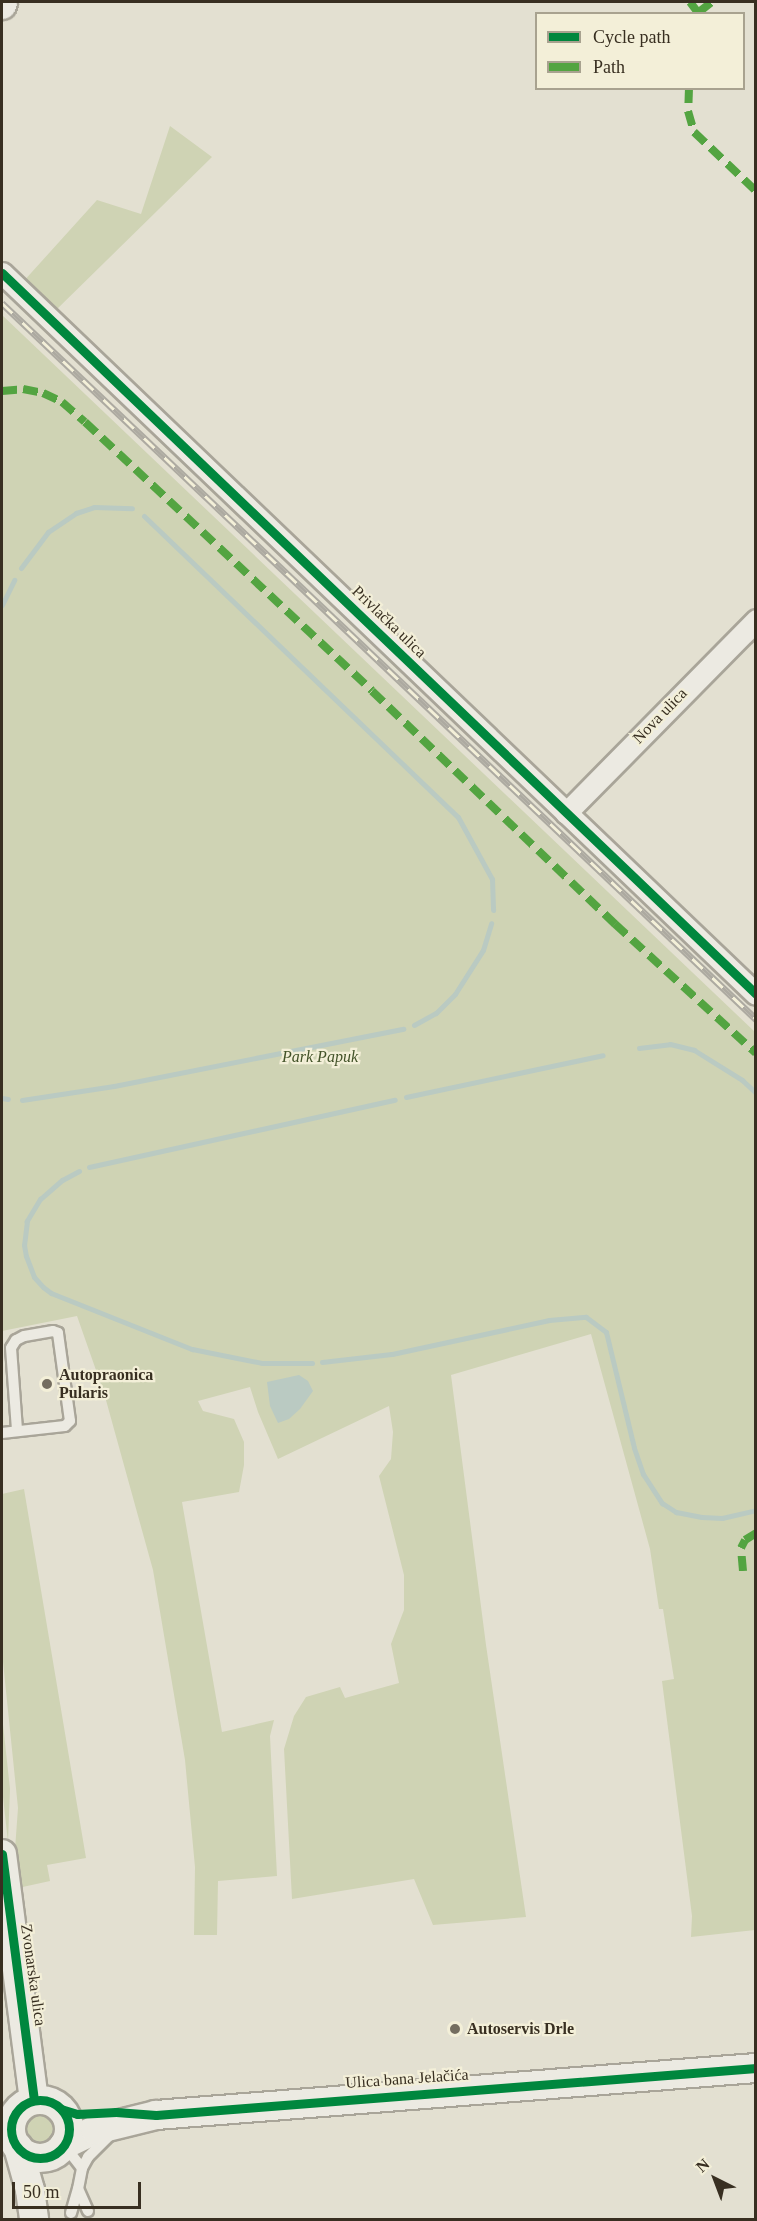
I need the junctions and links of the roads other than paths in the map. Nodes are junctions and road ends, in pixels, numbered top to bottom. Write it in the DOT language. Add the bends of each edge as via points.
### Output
graph roads {
  1 [pos="2,273"];
  2 [pos="756,620"];
  3 [pos="566,813"];
  4 [pos="756,994"];
  5 [pos="17,1430"];
  6 [pos="2,1433"];
  7 [pos="2,1854"];
  8 [pos="756,2068"];
  9 [pos="61,2109"];
  10 [pos="144,2118"];
  11 [pos="14,2125"];
  12 [pos="61,2148"];
  13 [pos="82,2168"];
  14 [pos="78,2189"];
  15 [pos="88,2211"];
  16 [pos="71,2213"];
  17 [pos="34,2220"];
  1 -- 3 [label="street, Privlačka ulica"];
  2 -- 3 [label="street, Nova ulica"];
  3 -- 4 [label="street, Privlačka ulica"];
  5 -- 5 [label="lane" via="11,1348 24,1336 53,1331 58,1333 70,1421 65,1426"];
  5 -- 6 [label="lane"];
  7 -- 11 [label="main road, Zvonarska ulica"];
  8 -- 10 [label="main road, Ulica bana Jelačića"];
  9 -- 10 [label="main road, Ulica bana Jelačića" via="77,2114 116,2112"];
  9 -- 11 [label="main road, Ulica bana Jelačića" via="44,2100"];
  9 -- 12 [label="main road" via="69,2126"];
  10 -- 12 [label="main road, Ulica bana Jelačića" via="95,2130"];
  10 -- 13 [label="lane" via="112,2133"];
  11 -- 12 [label="main road, Ulica bana Jelačića" via="24,2153 42,2158"];
  11 -- 17 [label="main road, Zvonarska ulica"];
  12 -- 13 [label="lane"];
  12 -- 17 [label="main road" via="42,2189"];
  13 -- 14 [label="lane"];
  14 -- 15 [label="lane"];
  14 -- 16 [label="lane"];
}
